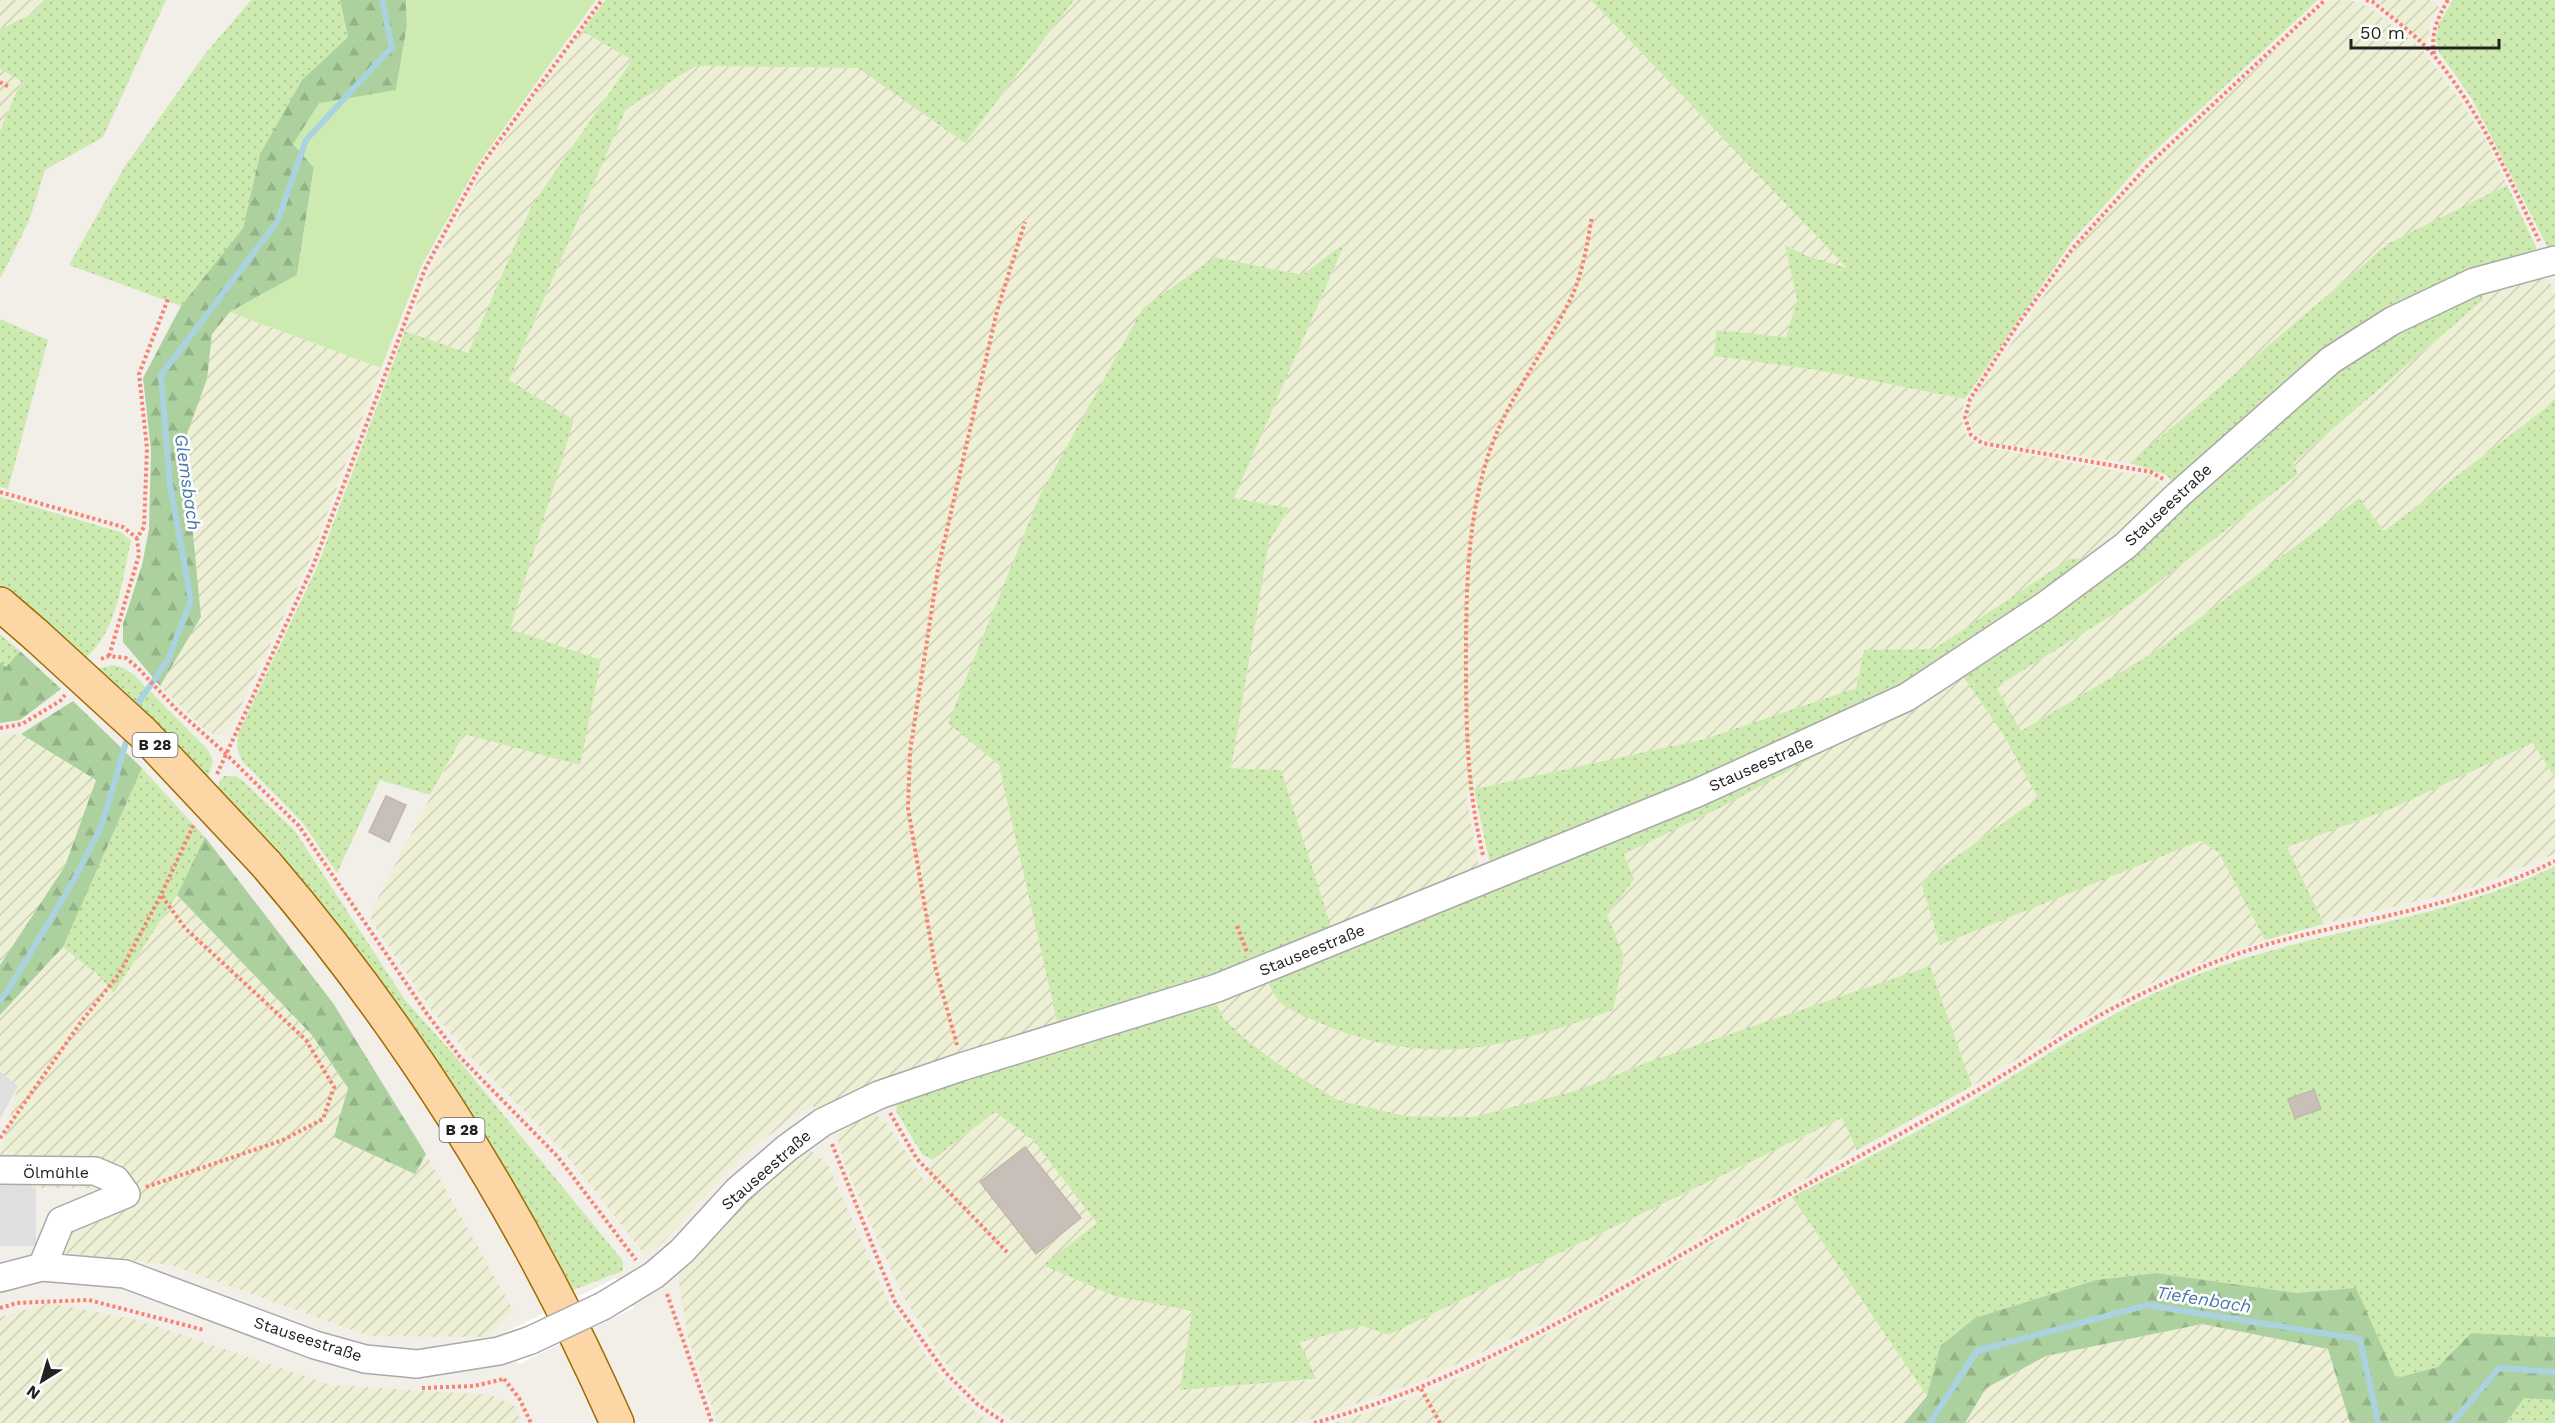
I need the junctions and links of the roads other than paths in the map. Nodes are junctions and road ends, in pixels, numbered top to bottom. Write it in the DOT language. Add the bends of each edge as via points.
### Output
graph roads {
  1 [pos="2552,260"];
  2 [pos="0,604"];
  3 [pos="0,1170"];
  4 [pos="42,1267"];
  5 [pos="0,1278"];
  6 [pos="617,1423"];
  1 -- 4 [label="street, Stauseestraße, bridge" via="2474,282 2392,321 2331,360 2125,546 2046,605 1907,698 1697,793 1216,988 879,1095 823,1122 787,1148 738,1190 682,1251 654,1275 603,1306 531,1340 498,1352 417,1364 365,1359 315,1345 125,1274"];
  2 -- 6 [label="main road, B 28, bridge" via="143,733 266,864 362,981 443,1099 499,1190 548,1278"];
  3 -- 4 [label="street, Ölmühle" via="95,1171 116,1180 126,1194 61,1221"];
  4 -- 5 [label="street, Stauseestraße"];
}
